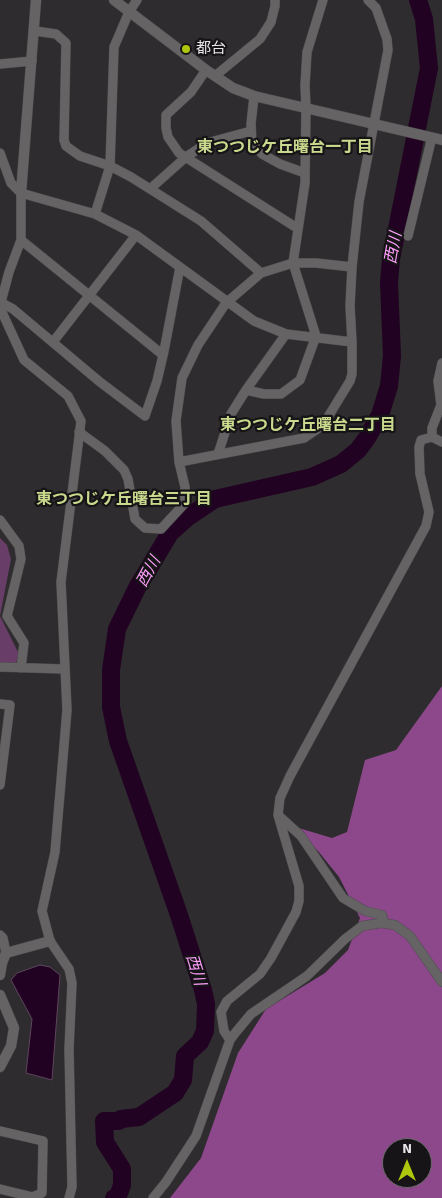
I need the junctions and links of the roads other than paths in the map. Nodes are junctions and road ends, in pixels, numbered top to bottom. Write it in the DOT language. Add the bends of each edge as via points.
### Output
graph roads {
  1 [pos="36,0"];
  2 [pos="114,0"];
  3 [pos="138,0"];
  4 [pos="275,0"];
  5 [pos="323,0"];
  6 [pos="368,0"];
  7 [pos="129,12"];
  8 [pos="35,32"];
  9 [pos="32,61"];
  10 [pos="0,64"];
  11 [pos="206,70"];
  12 [pos="215,76"];
  13 [pos="254,96"];
  14 [pos="306,108"];
  15 [pos="374,124"];
  16 [pos="251,131"];
  17 [pos="437,139"];
  18 [pos="0,153"];
  19 [pos="186,157"];
  20 [pos="110,166"];
  21 [pos="305,173"];
  22 [pos="4,175"];
  23 [pos="150,189"];
  24 [pos="21,193"];
  25 [pos="95,214"];
  26 [pos="297,228"];
  27 [pos="136,236"];
  28 [pos="408,236"];
  29 [pos="21,240"];
  30 [pos="293,263"];
  31 [pos="180,267"];
  32 [pos="352,267"];
  33 [pos="262,273"];
  34 [pos="88,296"];
  35 [pos="1,302"];
  36 [pos="226,302"];
  37 [pos="286,334"];
  38 [pos="316,336"];
  39 [pos="53,342"];
  40 [pos="352,342"];
  41 [pos="163,355"];
  42 [pos="442,363"];
  43 [pos="246,390"];
  44 [pos="441,391"];
  45 [pos="79,432"];
  46 [pos="432,437"];
  47 [pos="442,442"];
  48 [pos="218,454"];
  49 [pos="180,462"];
  50 [pos="0,520"];
  51 [pos="0,668"];
  52 [pos="21,668"];
  53 [pos="64,669"];
  54 [pos="0,704"];
  55 [pos="0,785"];
  56 [pos="278,815"];
  57 [pos="384,923"];
  58 [pos="0,935"];
  59 [pos="50,941"];
  60 [pos="6,953"];
  61 [pos="0,975"];
  62 [pos="442,982"];
  63 [pos="0,994"];
  64 [pos="230,1040"];
  65 [pos="0,1067"];
  66 [pos="0,1131"];
  67 [pos="0,1189"];
  68 [pos="32,1197"];
  69 [pos="69,1198"];
  70 [pos="153,1198"];
  1 -- 8 [label="street"];
  2 -- 7 [label="street"];
  3 -- 7 [label="street"];
  4 -- 12 [label="street" via="271,22 260,39"];
  5 -- 14 [label="street" via="307,52"];
  6 -- 15 [label="street" via="376,8 388,50"];
  7 -- 11 [label="street"];
  7 -- 20 [label="street" via="114,46"];
  8 -- 9 [label="street"];
  8 -- 20 [label="street" via="56,34 66,43 66,146 80,156"];
  9 -- 10 [label="street"];
  9 -- 24 [label="street"];
  11 -- 12 [label="street"];
  11 -- 19 [label="street" via="191,92 166,115 168,137 178,153"];
  12 -- 13 [label="street"];
  13 -- 14 [label="street"];
  13 -- 16 [label="street"];
  14 -- 15 [label="street"];
  14 -- 21 [label="street"];
  15 -- 17 [label="street"];
  15 -- 32 [label="street" via="359,202"];
  16 -- 19 [label="street" via="207,142"];
  16 -- 21 [label="street" via="252,142 262,154"];
  17 -- 28 [label="street"];
  18 -- 22 [label="street"];
  19 -- 23 [label="street"];
  19 -- 26 [label="street"];
  20 -- 23 [label="street"];
  20 -- 25 [label="street"];
  21 -- 26 [label="street"];
  22 -- 24 [label="street"];
  23 -- 33 [label="street" via="201,221"];
  24 -- 25 [label="street"];
  24 -- 29 [label="street"];
  25 -- 27 [label="street"];
  26 -- 30 [label="street"];
  27 -- 31 [label="street"];
  27 -- 34 [label="street"];
  29 -- 34 [label="street"];
  29 -- 35 [label="street"];
  30 -- 32 [label="street"];
  30 -- 33 [label="street"];
  30 -- 38 [label="street"];
  31 -- 36 [label="street"];
  31 -- 41 [label="street"];
  32 -- 40 [label="street"];
  33 -- 36 [label="street"];
  34 -- 39 [label="street"];
  34 -- 41 [label="street"];
  35 -- 39 [label="street"];
  35 -- 45 [label="street" via="1,310 24,360 68,396 81,421"];
  36 -- 37 [label="street" via="254,321"];
  36 -- 49 [label="street" via="198,345 182,378 176,421"];
  37 -- 38 [label="street"];
  37 -- 43 [label="street"];
  38 -- 40 [label="street"];
  38 -- 43 [label="street" via="300,380 282,394"];
  39 -- 41 [label="street" via="145,416"];
  40 -- 48 [label="street" via="350,381 323,425 304,438"];
  42 -- 44 [label="street" via="438,381"];
  43 -- 48 [label="street" via="231,414"];
  44 -- 46 [label="street" via="441,405"];
  45 -- 49 [label="street" via="124,470 135,519 145,528 160,529 186,503"];
  45 -- 53 [label="street" via="61,582"];
  46 -- 47 [label="street"];
  46 -- 56 [label="street" via="421,440 419,447 420,474 429,512 426,526 290,776 280,798"];
  48 -- 49 [label="street"];
  50 -- 52 [label="street" via="19,546 21,559 7,616 24,643"];
  51 -- 52 [label="street"];
  52 -- 53 [label="street"];
  53 -- 59 [label="street" via="67,710 55,852 42,911"];
  54 -- 55 [label="street" via="10,704"];
  56 -- 57 [label="street" via="301,836 343,898 365,911 382,915"];
  56 -- 64 [label="street" via="299,886 299,902 260,974 227,1000 221,1012 224,1031"];
  57 -- 62 [label="street" via="410,936"];
  57 -- 64 [label="street" via="362,926 351,934 307,976 251,1014"];
  58 -- 60 [label="street"];
  59 -- 60 [label="street"];
  59 -- 69 [label="street" via="69,969 72,983 69,1049 72,1187"];
  60 -- 61 [label="street"];
  63 -- 65 [label="street" via="14,1028 11,1046"];
  64 -- 70 [label="street" via="196,1136"];
  66 -- 68 [label="street" via="43,1141 42,1193"];
  67 -- 68 [label="street"];
}
